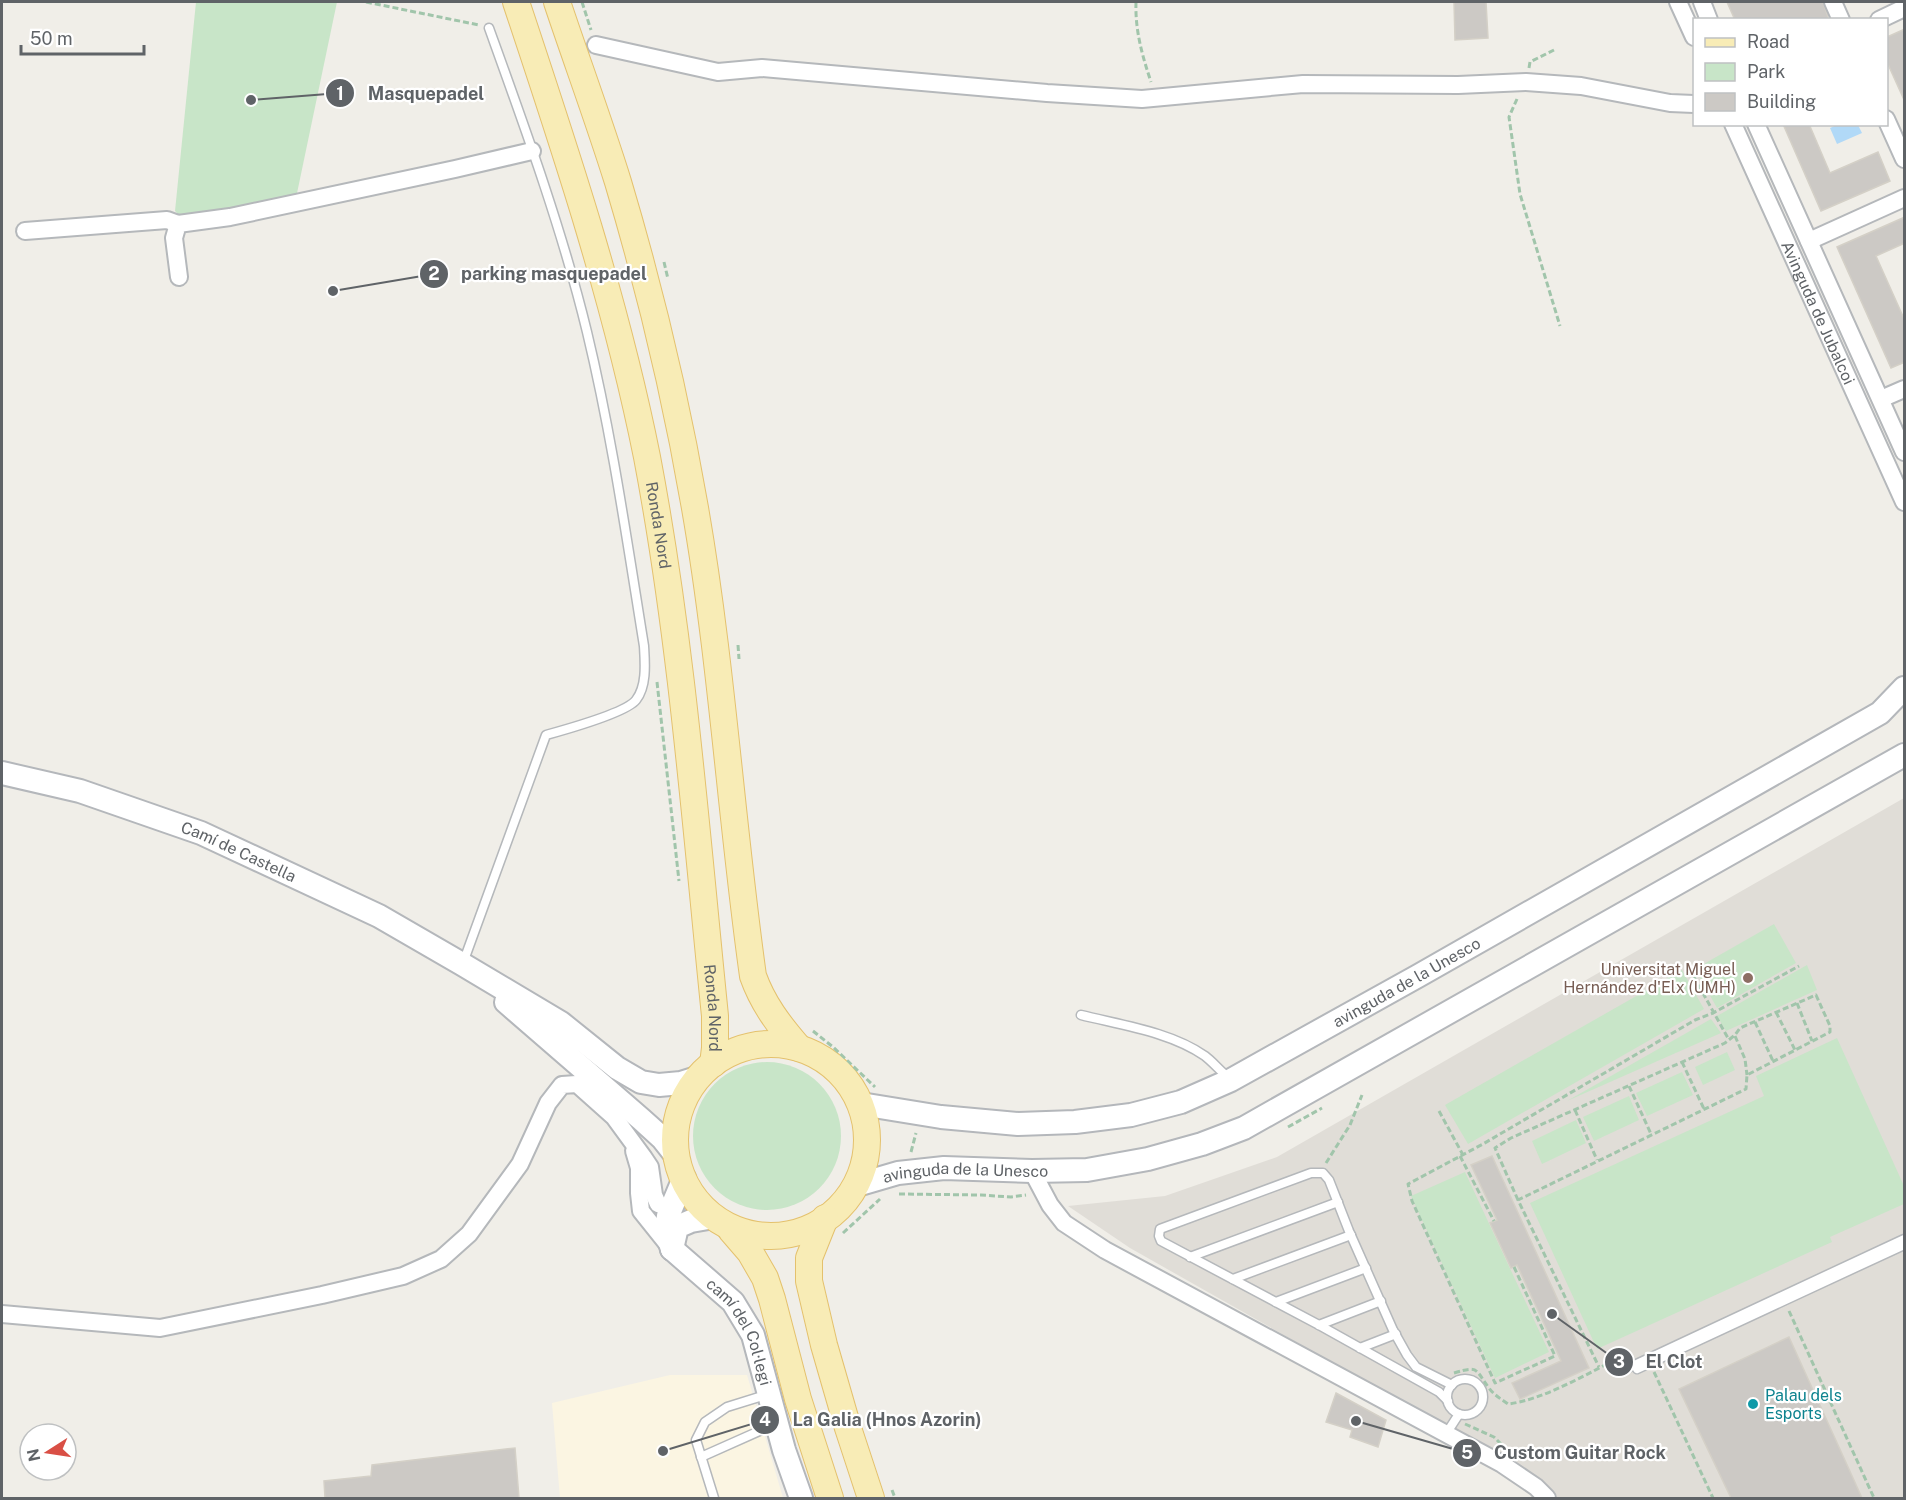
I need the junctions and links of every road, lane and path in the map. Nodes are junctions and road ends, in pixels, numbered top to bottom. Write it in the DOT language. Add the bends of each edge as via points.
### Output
graph roads {
  1 [pos="366,2"];
  2 [pos="516,2"];
  3 [pos="557,2"];
  4 [pos="1136,2"];
  5 [pos="1678,2"];
  6 [pos="1701,2"];
  7 [pos="1833,2"];
  8 [pos="1905,8"];
  9 [pos="1708,18"];
  10 [pos="1840,18"];
  11 [pos="1883,18"];
  12 [pos="489,28"];
  13 [pos="1693,34"];
  14 [pos="596,45"];
  15 [pos="1554,50"];
  16 [pos="1526,82"];
  17 [pos="1155,98"];
  18 [pos="1693,104"];
  19 [pos="1888,121"];
  20 [pos="1734,126"];
  21 [pos="1757,126"];
  22 [pos="532,151"];
  23 [pos="1905,159"];
  24 [pos="1905,198"];
  25 [pos="178,224"];
  26 [pos="25,231"];
  27 [pos="1809,241"];
  28 [pos="179,277"];
  29 [pos="1560,326"];
  30 [pos="1905,389"];
  31 [pos="1881,399"];
  32 [pos="1905,452"];
  33 [pos="1905,501"];
  34 [pos="1905,688"];
  35 [pos="1905,755"];
  36 [pos="2,773"];
  37 [pos="462,964"];
  38 [pos="1798,966"];
  39 [pos="1694,977"];
  40 [pos="1797,1003"];
  41 [pos="1776,1012"];
  42 [pos="1713,1013"];
  43 [pos="1081,1015"];
  44 [pos="1755,1021"];
  45 [pos="1735,1035"];
  46 [pos="1729,1040"];
  47 [pos="1812,1041"];
  48 [pos="798,1048"];
  49 [pos="1795,1050"];
  50 [pos="1773,1061"];
  51 [pos="1682,1062"];
  52 [pos="705,1071"];
  53 [pos="1747,1075"];
  54 [pos="1231,1080"];
  55 [pos="1629,1086"];
  56 [pos="1362,1095"];
  57 [pos="861,1104"];
  58 [pos="1704,1109"];
  59 [pos="1575,1110"];
  60 [pos="1439,1111"];
  61 [pos="1651,1134"];
  62 [pos="632,1144"];
  63 [pos="1461,1156"];
  64 [pos="1597,1161"];
  65 [pos="1324,1167"];
  66 [pos="680,1168"];
  67 [pos="1032,1171"];
  68 [pos="857,1185"];
  69 [pos="902,1189"];
  70 [pos="1026,1195"];
  71 [pos="883,1197"];
  72 [pos="1518,1200"];
  73 [pos="674,1202"];
  74 [pos="1338,1202"];
  75 [pos="1494,1221"];
  76 [pos="723,1224"];
  77 [pos="832,1228"];
  78 [pos="1351,1235"];
  79 [pos="1905,1239"];
  80 [pos="1905,1245"];
  81 [pos="672,1250"];
  82 [pos="1190,1257"];
  83 [pos="1514,1267"];
  84 [pos="1366,1268"];
  85 [pos="1233,1279"];
  86 [pos="1381,1301"];
  87 [pos="1276,1302"];
  88 [pos="1788,1309"];
  89 [pos="2,1314"];
  90 [pos="1319,1325"];
  91 [pos="1396,1334"];
  92 [pos="1360,1348"];
  93 [pos="1630,1352"];
  94 [pos="1599,1367"];
  95 [pos="1654,1372"];
  96 [pos="1454,1373"];
  97 [pos="1452,1385"];
  98 [pos="769,1394"];
  99 [pos="1448,1401"];
  100 [pos="1459,1414"];
  101 [pos="777,1422"];
  102 [pos="1446,1434"];
  103 [pos="701,1457"];
  104 [pos="881,1493"];
  105 [pos="1536,1495"];
  106 [pos="714,1498"];
  107 [pos="801,1498"];
  108 [pos="830,1498"];
  109 [pos="895,1498"];
  110 [pos="1713,1498"];
  111 [pos="1874,1498"];
  1 -- 12 [label="path"];
  2 -- 52 [label="main road, Ronda Nord" via="602,270 646,457 666,567 715,1016"];
  3 -- 48 [label="main road" via="618,182 650,296 679,425 716,647 753,976 764,1004"];
  4 -- 17 [label="path" via="1140,48"];
  5 -- 13 [label="street"];
  6 -- 9 [label="street"];
  7 -- 10 [label="street"];
  8 -- 11 [label="street"];
  12 -- 22 [label="lane"];
  14 -- 17 [label="street" via="718,72 762,68 1047,93"];
  15 -- 16 [label="path" via="1530,62"];
  16 -- 17 [label="street" via="1303,84"];
  16 -- 18 [label="street" via="1581,86"];
  16 -- 29 [label="path" via="1509,117 1520,194"];
  19 -- 23 [label="street"];
  20 -- 33 [label="street, Avinguda de Jubalcoi"];
  21 -- 27 [label="street, Avinguda de Jubalcoi"];
  22 -- 25 [label="street" via="230,218"];
  22 -- 37 [label="lane" via="586,330 606,419 644,646 645,677 636,701 612,714 546,735"];
  24 -- 27 [label="street"];
  25 -- 26 [label="street" via="167,220"];
  25 -- 28 [label="street" via="174,238"];
  27 -- 31 [label="street, Avinguda de Jubalcoi"];
  30 -- 31 [label="street"];
  31 -- 32 [label="street, Avinguda de Jubalcoi"];
  34 -- 54 [label="main road, avinguda de la Unesco" via="1873,717"];
  35 -- 67 [label="main road, avinguda de la Unesco" via="1244,1128 1148,1159 1087,1170"];
  36 -- 37 [label="main road, Camí de Castella" via="80,791 201,833 379,916"];
  37 -- 52 [label="main road, Camí de Castella" via="561,1023 641,1082 681,1083"];
  37 -- 66 [label="main road, Camí de Castella" via="662,1138"];
  38 -- 42 [label="path"];
  39 -- 42 [label="path"];
  40 -- 41 [label="path"];
  40 -- 47 [label="path"];
  40 -- 47 [label="path" via="1816,995 1830,1026 1830,1032"];
  41 -- 44 [label="path"];
  41 -- 49 [label="path"];
  42 -- 46 [label="path"];
  42 -- 63 [label="path"];
  43 -- 54 [label="lane" via="1187,1045 1207,1057"];
  44 -- 45 [label="path"];
  44 -- 50 [label="path"];
  45 -- 46 [label="path"];
  45 -- 53 [label="path"];
  46 -- 51 [label="path"];
  47 -- 49 [label="path"];
  48 -- 52 [label="main road" via="757,1047 737,1051"];
  48 -- 57 [label="main road" via="825,1061"];
  49 -- 50 [label="path"];
  50 -- 53 [label="path"];
  51 -- 55 [label="path"];
  51 -- 58 [label="path"];
  52 -- 66 [label="main road" via="681,1102 675,1136"];
  53 -- 58 [label="path" via="1746,1089"];
  54 -- 57 [label="main road, avinguda de la Unesco" via="1181,1102 1131,1115 1075,1122 1007,1123"];
  55 -- 59 [label="path"];
  55 -- 61 [label="path"];
  56 -- 65 [label="path" via="1350,1125"];
  57 -- 68 [label="main road" via="866,1116 867,1158"];
  58 -- 61 [label="path"];
  59 -- 64 [label="path"];
  59 -- 72 [label="path" via="1495,1148"];
  60 -- 63 [label="path"];
  61 -- 64 [label="path"];
  62 -- 73 [label="street" via="650,1167 658,1204"];
  62 -- 81 [label="street" via="639,1168 641,1211"];
  62 -- 89 [label="street" via="614,1117 577,1084 562,1085 548,1103 520,1164 469,1234 441,1259 404,1275 160,1328"];
  63 -- 75 [label="path"];
  63 -- 83 [label="path" via="1408,1184 1409,1193 1495,1383 1555,1356"];
  64 -- 72 [label="path"];
  66 -- 73 [label="main road"];
  66 -- 76 [label="main road" via="700,1203"];
  67 -- 68 [label="main road, avinguda de la Unesco" via="944,1168 898,1173"];
  67 -- 102 [label="street" via="1064,1223 1097,1244"];
  68 -- 77 [label="main road" via="845,1199"];
  69 -- 70 [label="path" via="892,1193"];
  71 -- 77 [label="path" via="865,1212"];
  72 -- 94 [label="path"];
  73 -- 81 [label="main road" via="666,1231"];
  74 -- 78 [label="lane"];
  74 -- 82 [label="lane"];
  74 -- 82 [label="lane" via="1323,1173 1311,1173 1160,1229 1161,1241"];
  76 -- 77 [label="main road" via="756,1236"];
  76 -- 81 [label="main road" via="691,1221 678,1227"];
  76 -- 108 [label="main road" via="750,1252 765,1278"];
  77 -- 104 [label="main road" via="809,1258 809,1281 848,1428"];
  78 -- 84 [label="lane"];
  78 -- 85 [label="lane"];
  79 -- 80 [label="lane" via="1652,1355 1633,1368"];
  81 -- 98 [label="main road, camí del Col·legi" via="733,1302 753,1335"];
  82 -- 85 [label="lane"];
  84 -- 86 [label="lane"];
  84 -- 87 [label="lane"];
  85 -- 87 [label="lane"];
  86 -- 90 [label="lane"];
  86 -- 91 [label="lane"];
  87 -- 90 [label="lane"];
  88 -- 111 [label="path"];
  90 -- 92 [label="lane"];
  91 -- 92 [label="lane"];
  91 -- 97 [label="lane" via="1416,1367"];
  92 -- 99 [label="lane" via="1439,1392"];
  93 -- 94 [label="path"];
  94 -- 96 [label="path" via="1521,1402 1508,1404 1474,1370"];
  95 -- 110 [label="path"];
  97 -- 99 [label="lane"];
  97 -- 100 [label="lane" via="1466,1379 1483,1393 1483,1401 1475,1412"];
  98 -- 101 [label="main road, camí del Col·legi"];
  98 -- 103 [label="lane" via="727,1407 705,1422 696,1440"];
  99 -- 100 [label="lane"];
  100 -- 102 [label="lane"];
  101 -- 103 [label="lane"];
  101 -- 107 [label="main road, camí del Col·legi"];
  102 -- 105 [label="street" via="1502,1464"];
  103 -- 106 [label="lane"];
  104 -- 109 [label="path"];
}
